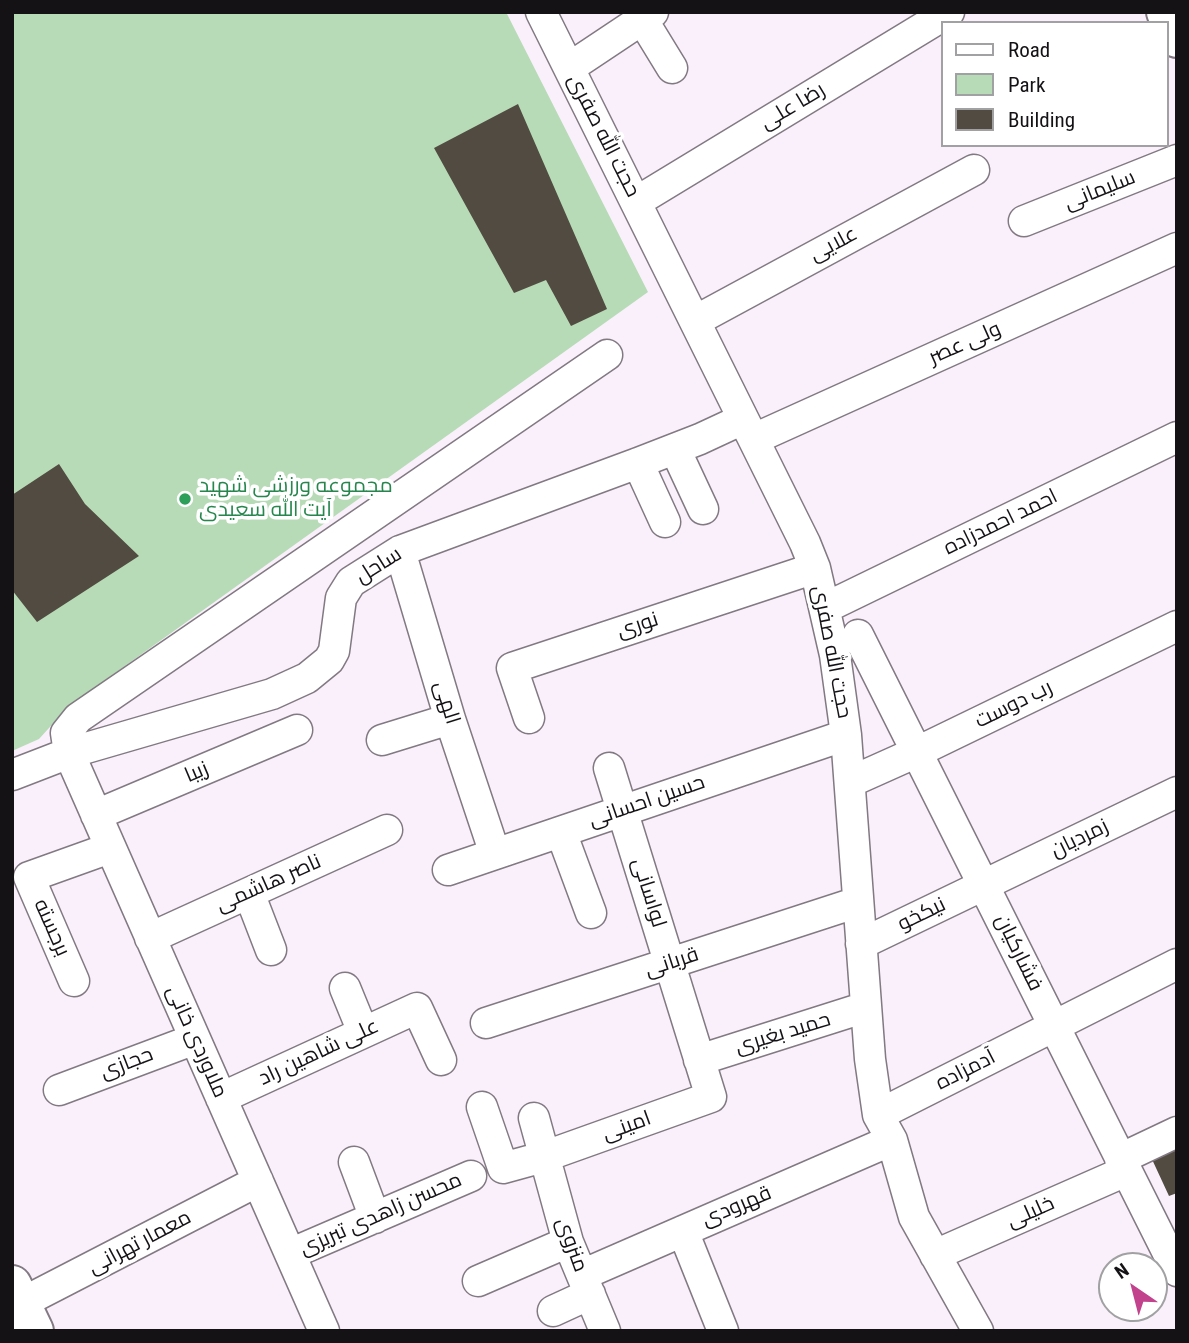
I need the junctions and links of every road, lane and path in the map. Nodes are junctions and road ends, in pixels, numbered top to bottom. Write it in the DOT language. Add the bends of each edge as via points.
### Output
graph roads {
  1 [pos="541,12"];
  2 [pos="949,12"];
  3 [pos="1166,12"];
  4 [pos="647,16"];
  5 [pos="1177,39"];
  6 [pos="569,68"];
  7 [pos="672,68"];
  8 [pos="1177,160"];
  9 [pos="974,170"];
  10 [pos="636,202"];
  11 [pos="1024,221"];
  12 [pos="1177,248"];
  13 [pos="695,321"];
  14 [pos="607,355"];
  15 [pos="748,429"];
  16 [pos="1177,437"];
  17 [pos="675,449"];
  18 [pos="639,463"];
  19 [pos="703,509"];
  20 [pos="665,522"];
  21 [pos="400,551"];
  22 [pos="815,568"];
  23 [pos="825,608"];
  24 [pos="1177,626"];
  25 [pos="858,635"];
  26 [pos="450,719"];
  27 [pos="529,719"];
  28 [pos="297,730"];
  29 [pos="846,734"];
  30 [pos="382,740"];
  31 [pos="917,752"];
  32 [pos="69,753"];
  33 [pos="608,768"];
  34 [pos="12,775"];
  35 [pos="850,782"];
  36 [pos="1177,792"];
  37 [pos="623,810"];
  38 [pos="96,815"];
  39 [pos="387,830"];
  40 [pos="561,831"];
  41 [pos="110,848"];
  42 [pos="495,854"];
  43 [pos="449,870"];
  44 [pos="984,885"];
  45 [pos="249,893"];
  46 [pos="858,902"];
  47 [pos="591,913"];
  48 [pos="150,938"];
  49 [pos="861,944"];
  50 [pos="271,950"];
  51 [pos="670,964"];
  52 [pos="1177,964"];
  53 [pos="74,981"];
  54 [pos="345,988"];
  55 [pos="866,1007"];
  56 [pos="486,1023"];
  57 [pos="1054,1026"];
  58 [pos="363,1032"];
  59 [pos="195,1039"];
  60 [pos="441,1060"];
  61 [pos="699,1060"];
  62 [pos="59,1090"];
  63 [pos="711,1097"];
  64 [pos="221,1098"];
  65 [pos="482,1107"];
  66 [pos="534,1118"];
  67 [pos="885,1128"];
  68 [pos="1177,1132"];
  69 [pos="543,1157"];
  70 [pos="354,1162"];
  71 [pos="1123,1165"];
  72 [pos="471,1176"];
  73 [pos="258,1181"];
  74 [pos="375,1218"];
  75 [pos="683,1231"];
  76 [pos="568,1242"];
  77 [pos="290,1255"];
  78 [pos="935,1255"];
  79 [pos="1177,1272"];
  80 [pos="478,1281"];
  81 [pos="586,1284"];
  82 [pos="20,1307"];
  83 [pos="553,1311"];
  84 [pos="324,1331"];
  85 [pos="606,1331"];
  86 [pos="723,1331"];
  87 [pos="978,1331"];
  1 -- 6 [label="street, حجت الله صفری"];
  2 -- 10 [label="street, رضا علی"];
  3 -- 5 [label="main road"];
  4 -- 6 [label="street"];
  4 -- 7 [label="street"];
  6 -- 10 [label="street, حجت الله صفری"];
  8 -- 11 [label="street, سلیمانی"];
  9 -- 13 [label="street, علایی"];
  10 -- 13 [label="street, حجت الله صفری"];
  12 -- 15 [label="street, ولی عصر"];
  13 -- 15 [label="street, حجت الله صفری"];
  14 -- 32 [label="street" via="78,718 65,733"];
  15 -- 17 [label="street, ساحل"];
  15 -- 22 [label="street, حجت الله صفری"];
  16 -- 23 [label="street, احمد احمدزاده"];
  17 -- 18 [label="street, ساحل"];
  17 -- 19 [label="street"];
  18 -- 20 [label="street"];
  18 -- 21 [label="street, ساحل"];
  21 -- 26 [label="street, الهی"];
  21 -- 32 [label="street, ساحل" via="351,582 341,598 334,651 307,678 272,694"];
  22 -- 23 [label="street, حجت الله صفری"];
  22 -- 27 [label="street, نوری" via="512,668"];
  23 -- 29 [label="street, حجت الله صفری"];
  24 -- 31 [label="street, رب دوست"];
  25 -- 31 [label="street, فشارکیان"];
  26 -- 30 [label="street"];
  26 -- 42 [label="street, الهی"];
  28 -- 38 [label="street, زیبا"];
  29 -- 35 [label="street, حجت الله صفری"];
  29 -- 37 [label="street, حسین احسانی"];
  31 -- 35 [label="street, رب دوست"];
  31 -- 44 [label="street, فشارکیان"];
  32 -- 34 [label="street, ساحل"];
  32 -- 38 [label="street, ملاوردی خانی"];
  33 -- 37 [label="street, لواسانی"];
  35 -- 46 [label="street, حجت الله صفری"];
  36 -- 44 [label="street, زمردیان"];
  37 -- 40 [label="street, حسین احسانی"];
  37 -- 51 [label="street, لواسانی"];
  38 -- 41 [label="street, ملاوردی خانی"];
  39 -- 45 [label="street, ناصر هاشمی"];
  40 -- 42 [label="street, حسین احسانی"];
  40 -- 47 [label="street"];
  41 -- 48 [label="street, ملاوردی خانی"];
  41 -- 53 [label="street, برجسته" via="29,877"];
  42 -- 43 [label="street, حسین احسانی"];
  44 -- 49 [label="street, نیکخو"];
  44 -- 57 [label="street, فشارکیان"];
  45 -- 48 [label="street, ناصر هاشمی"];
  45 -- 50 [label="street"];
  46 -- 49 [label="street, حجت الله صفری"];
  46 -- 51 [label="street, قربانی"];
  48 -- 59 [label="street, ملاوردی خانی"];
  49 -- 55 [label="street, حجت الله صفری"];
  51 -- 56 [label="street, قربانی"];
  51 -- 61 [label="street, لواسانی"];
  52 -- 57 [label="street, آدمزاده"];
  54 -- 58 [label="street"];
  55 -- 61 [label="street, حمید بغیری"];
  55 -- 67 [label="street, حجت الله صفری" via="870,1059"];
  57 -- 67 [label="street, آدمزاده"];
  57 -- 71 [label="street, فشارکیان"];
  58 -- 60 [label="street, علی شاهین راد" via="417,1007"];
  58 -- 64 [label="street, علی شاهین راد"];
  59 -- 62 [label="street, حجازی"];
  59 -- 64 [label="street, ملاوردی خانی"];
  61 -- 63 [label="street, لواسانی"];
  63 -- 69 [label="street, امینی"];
  64 -- 73 [label="street, ملاوردی خانی"];
  65 -- 69 [label="street, امینی" via="503,1168"];
  66 -- 69 [label="street, منزوی"];
  67 -- 75 [label="street, قهرودی"];
  67 -- 78 [label="street, حجت الله صفری" via="914,1217"];
  68 -- 71 [label="street, خلیلی"];
  69 -- 76 [label="street, منزوی"];
  70 -- 74 [label="street"];
  71 -- 78 [label="street, خلیلی"];
  71 -- 79 [label="street, فشارکیان"];
  72 -- 74 [label="street, محسن زاهدی تبریزی"];
  73 -- 77 [label="street, ملاوردی خانی"];
  73 -- 82 [label="street, معمار تهرانی"];
  74 -- 77 [label="street, محسن زاهدی تبریزی"];
  75 -- 81 [label="street, قهرودی"];
  75 -- 86 [label="street"];
  76 -- 80 [label="street"];
  76 -- 81 [label="street, منزوی"];
  77 -- 84 [label="street, ملاوردی خانی"];
  78 -- 87 [label="street, حجت الله صفری"];
  81 -- 83 [label="street, قهرودی"];
  81 -- 85 [label="street, منزوی"];
}
